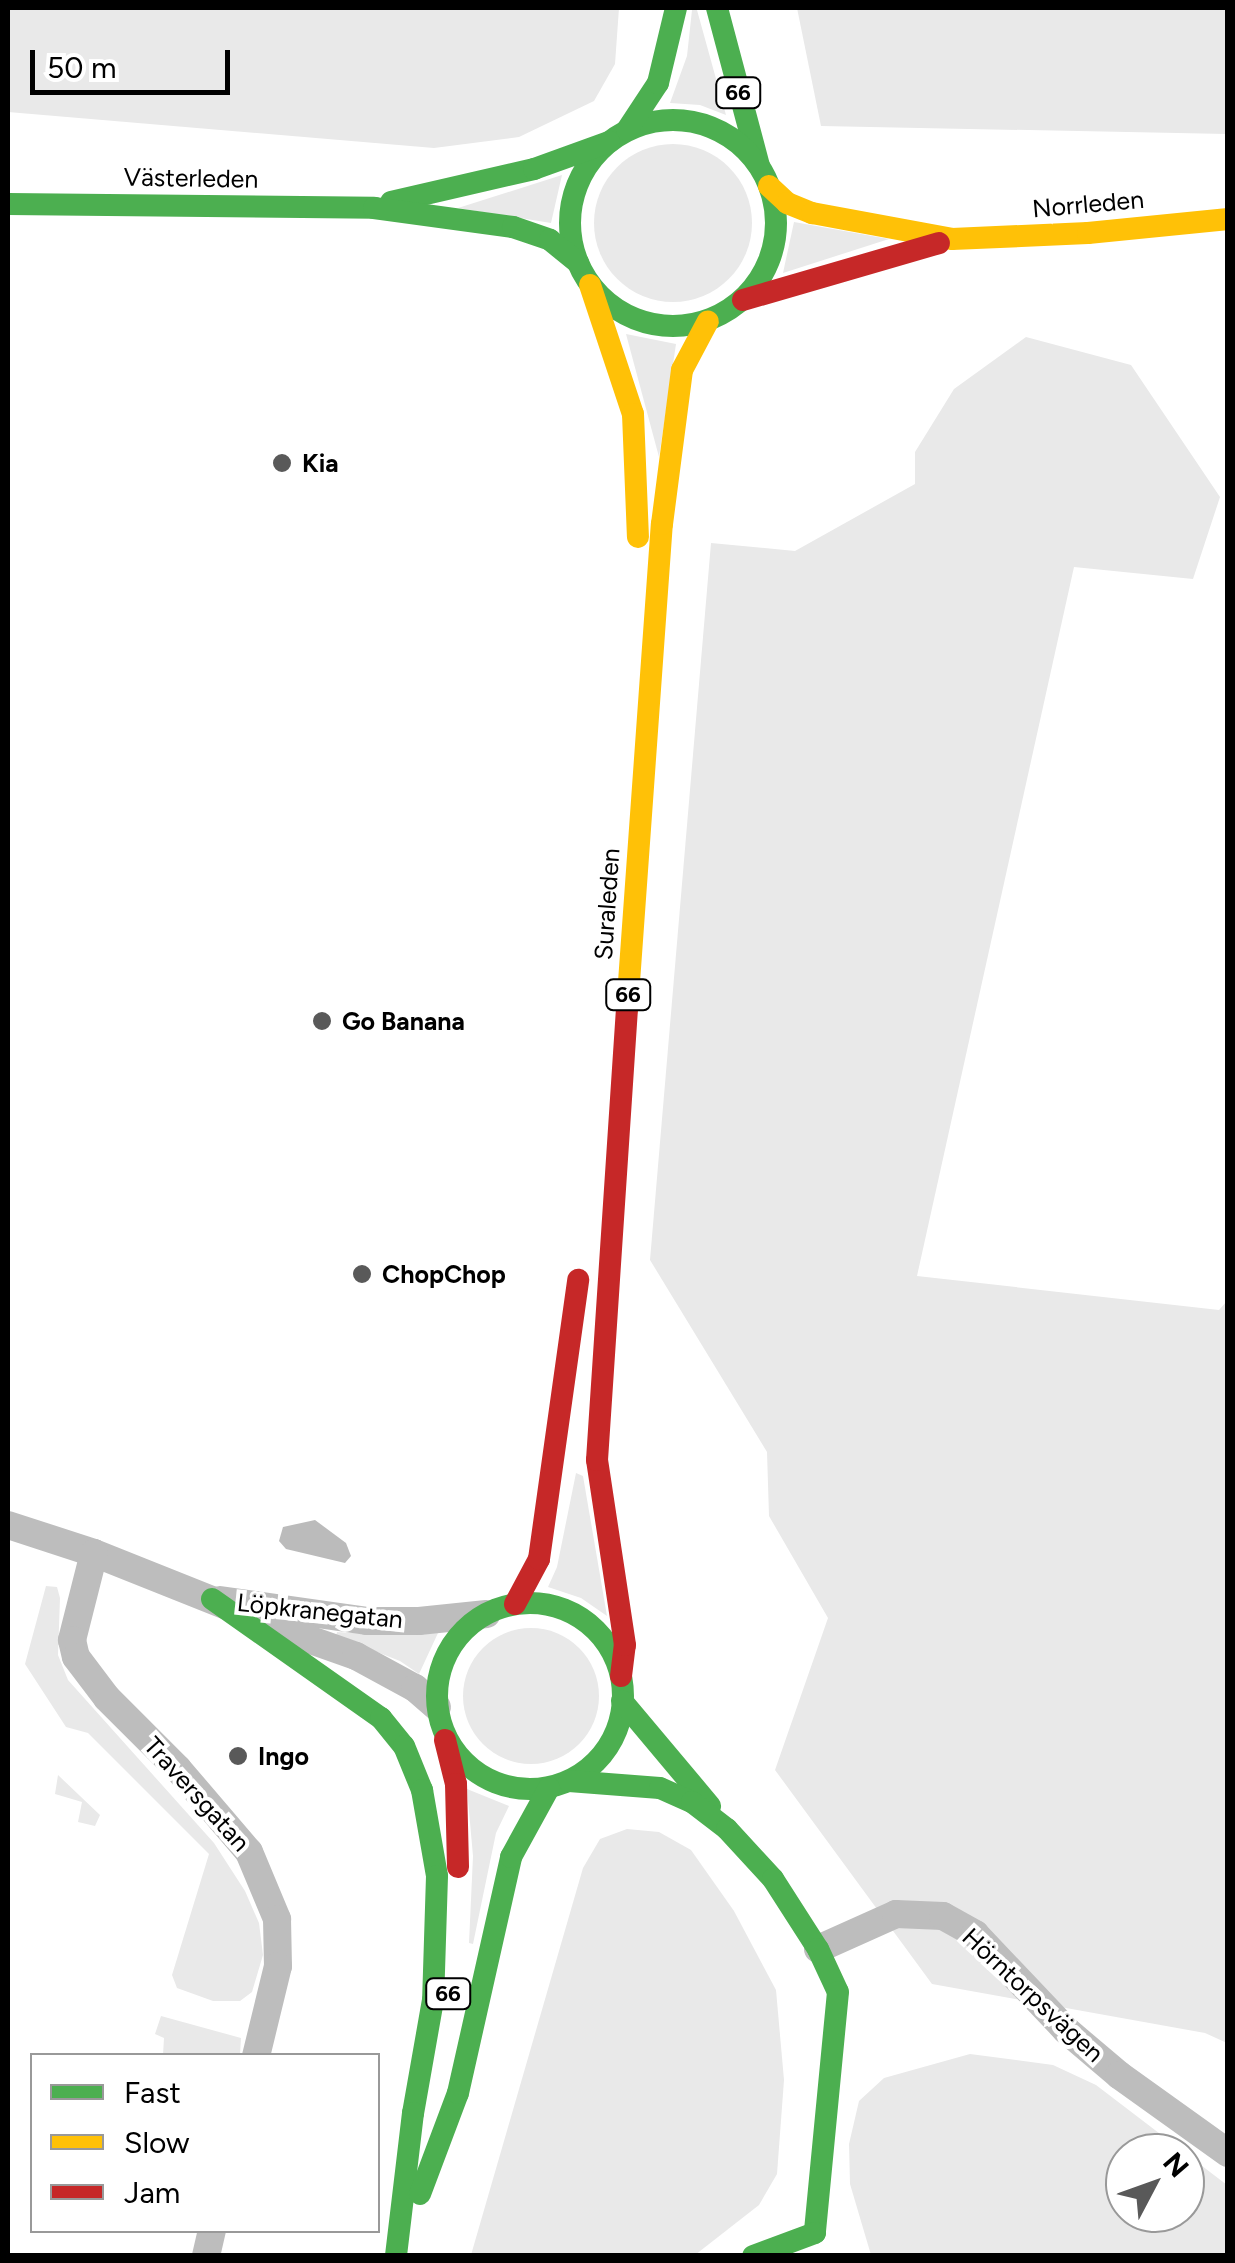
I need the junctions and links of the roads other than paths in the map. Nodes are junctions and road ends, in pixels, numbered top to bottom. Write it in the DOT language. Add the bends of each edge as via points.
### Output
graph roads {
  1 [pos="676,8"];
  2 [pos="717,8"];
  3 [pos="618,136"];
  4 [pos="764,176"];
  5 [pos="8,204"];
  6 [pos="374,208"];
  7 [pos="1228,219"];
  8 [pos="952,239"];
  9 [pos="578,263"];
  10 [pos="590,285"];
  11 [pos="743,300"];
  12 [pos="708,320"];
  13 [pos="630,638"];
  14 [pos="581,1249"];
  15 [pos="8,1525"];
  16 [pos="94,1553"];
  17 [pos="212,1599"];
  18 [pos="515,1604"];
  19 [pos="486,1614"];
  20 [pos="621,1676"];
  21 [pos="622,1701"];
  22 [pos="440,1718"];
  23 [pos="559,1784"];
  24 [pos="727,1829"];
  25 [pos="818,1949"];
  26 [pos="257,2053"];
  27 [pos="1228,2154"];
  28 [pos="821,2244"];
  29 [pos="397,2256"];
  30 [pos="753,2256"];
  1 -- 3 [label="main road, 66" via="658,83"];
  2 -- 4 [label="main road, 66"];
  3 -- 4 [label="main road, 66" via="665,120 700,123 733,138"];
  3 -- 6 [label="main road, Västerleden" via="534,169"];
  3 -- 9 [label="main road, 66" via="588,164 572,197 570,233"];
  4 -- 8 [label="main road, Norrleden" via="787,203 812,213"];
  4 -- 11 [label="main road, 66" via="774,242"];
  5 -- 6 [label="main road, Västerleden"];
  6 -- 9 [label="main road, Västerleden" via="513,227 550,240"];
  7 -- 8 [label="main road, Norrleden"];
  8 -- 11 [label="main road, Norrleden"];
  9 -- 10 [label="main road, 66"];
  10 -- 12 [label="main road, 66" via="615,310 653,325"];
  10 -- 13 [label="main road, 66" via="633,414 639,519"];
  11 -- 12 [label="main road, 66"];
  12 -- 20 [label="main road, Suraleden / 66" via="682,370 662,524 603,1334 598,1460 624,1645"];
  14 -- 18 [label="main road" via="539,1559"];
  15 -- 16 [label="street, Löpkranegatan"];
  16 -- 17 [label="street, Löpkranegatan"];
  16 -- 26 [label="street, Traversgatan" via="72,1640 76,1657 249,1852 277,1918 278,1966"];
  17 -- 19 [label="street, Löpkranegatan" via="367,1620"];
  17 -- 22 [label="street, Löpkranegatan" via="356,1656 415,1688"];
  17 -- 29 [label="main road" via="381,1718 404,1746 422,1790 438,1876 433,2000 412,2113"];
  18 -- 19 [label="main road, 66"];
  18 -- 20 [label="main road, 66" via="570,1611 604,1640"];
  19 -- 22 [label="main road, 66" via="452,1645 440,1668"];
  20 -- 21 [label="main road, 66"];
  21 -- 23 [label="main road, 66" via="606,1751"];
  21 -- 24 [label="main road"];
  22 -- 23 [label="main road" via="457,1754 482,1777 509,1788"];
  22 -- 29 [label="main road, 66" via="456,1784 456,1928"];
  23 -- 24 [label="main road" via="660,1788"];
  23 -- 29 [label="main road, 66" via="512,1858 458,2093"];
  24 -- 25 [label="main road" via="757,1858"];
  25 -- 27 [label="street, Hörntorpsvägen" via="896,1914 943,1916 976,1934 1066,2030 1119,2075"];
  25 -- 28 [label="main road" via="838,1992"];
  28 -- 30 [label="main road"];
}
